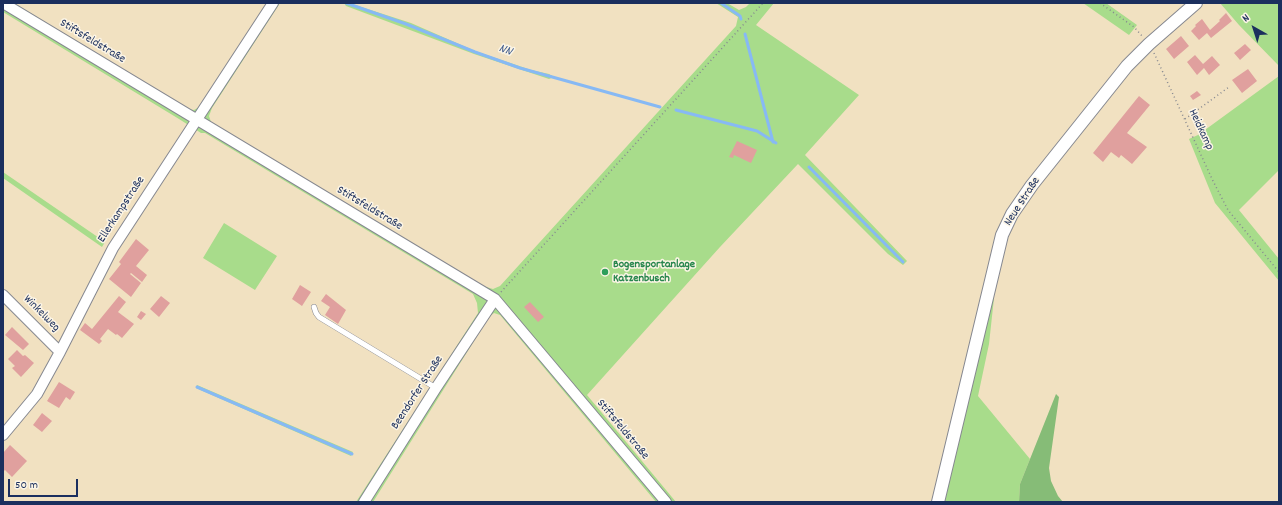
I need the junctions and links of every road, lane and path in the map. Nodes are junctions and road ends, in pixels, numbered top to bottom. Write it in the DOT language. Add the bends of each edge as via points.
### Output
graph roads {
  1 [pos="3,3"];
  2 [pos="273,3"];
  3 [pos="763,3"];
  4 [pos="1100,3"];
  5 [pos="1196,3"];
  6 [pos="1150,44"];
  7 [pos="1230,87"];
  8 [pos="1184,118"];
  9 [pos="196,120"];
  10 [pos="1279,272"];
  11 [pos="3,295"];
  12 [pos="495,299"];
  13 [pos="314,307"];
  14 [pos="60,352"];
  15 [pos="436,388"];
  16 [pos="3,435"];
  17 [pos="364,502"];
  18 [pos="666,502"];
  19 [pos="938,502"];
  1 -- 9 [label="street, Stiftsfeldstraße"];
  2 -- 9 [label="street, Ellerkampstraße"];
  3 -- 12 [label="path"];
  4 -- 6 [label="path, Heidkamp" via="1134,27"];
  5 -- 6 [label="street, Neue Straße"];
  6 -- 8 [label="path, Heidkamp"];
  6 -- 19 [label="street, Neue Straße" via="1127,66 1032,185 1012,214 1002,235"];
  7 -- 8 [label="path"];
  8 -- 10 [label="path, Heidkamp" via="1228,210"];
  9 -- 12 [label="street, Stiftsfeldstraße"];
  9 -- 14 [label="street, Ellerkampstraße" via="113,248"];
  11 -- 14 [label="street, Winkelweg"];
  12 -- 15 [label="street, Beendorfer Straße"];
  12 -- 18 [label="street, Stiftsfeldstraße"];
  13 -- 15 [label="lane" via="319,317"];
  14 -- 16 [label="street, Ellerkampstraße" via="36,394"];
  15 -- 17 [label="street, Beendorfer Straße"];
}
